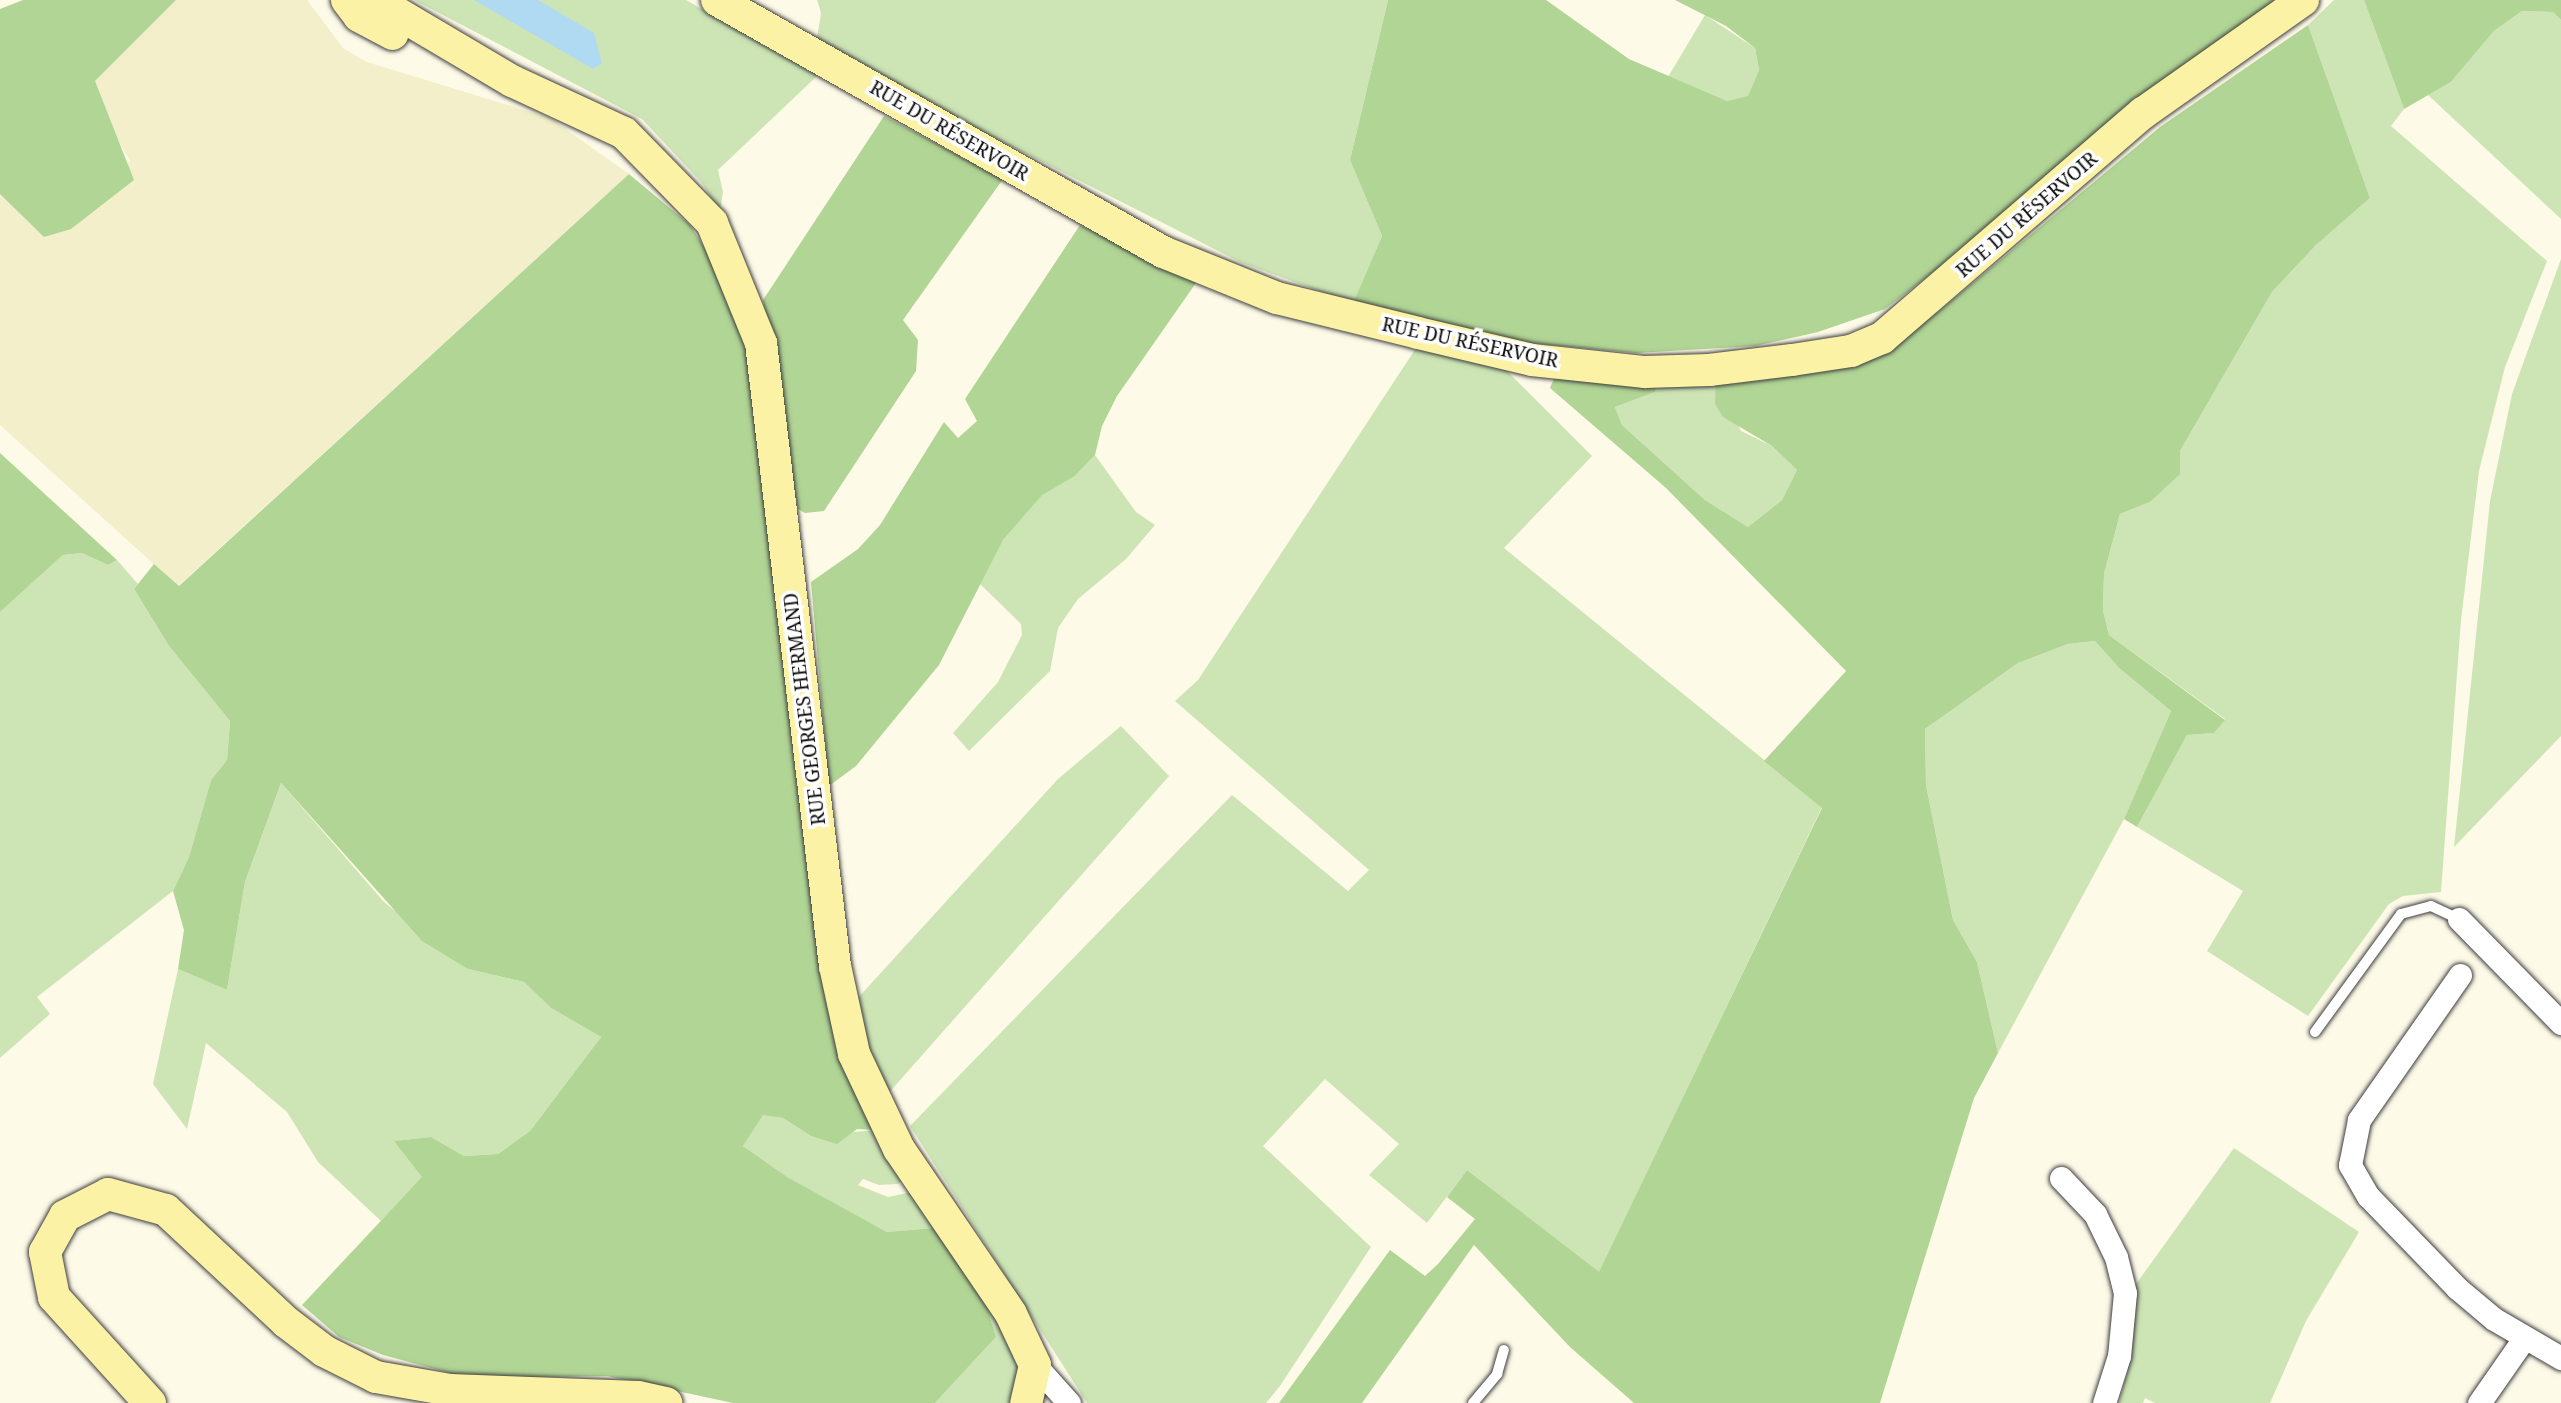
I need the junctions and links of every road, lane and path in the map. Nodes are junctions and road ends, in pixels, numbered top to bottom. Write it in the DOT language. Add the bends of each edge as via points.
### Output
graph roads {
  1 [pos="347,0"];
  2 [pos="375,0"];
  3 [pos="717,0"];
  4 [pos="2304,0"];
  5 [pos="512,81"];
  6 [pos="2459,919"];
  7 [pos="2460,975"];
  8 [pos="2561,1023"];
  9 [pos="2315,1032"];
  10 [pos="2061,1178"];
  11 [pos="2525,1337"];
  12 [pos="1504,1350"];
  13 [pos="2561,1358"];
  14 [pos="1035,1365"];
  15 [pos="150,1403"];
  16 [pos="666,1403"];
  17 [pos="1026,1403"];
  18 [pos="1069,1403"];
  19 [pos="1473,1403"];
  20 [pos="2104,1403"];
  21 [pos="2479,1403"];
  1 -- 5 [label="street, RUE GEORGES HERMAND" via="359,16 419,48"];
  2 -- 5 [label="street, RUE GEORGES HERMAND"];
  3 -- 4 [label="street, RUE DU RÉSERVOIR" via="1163,252 1277,298 1532,360 1645,372 1792,360 1850,351 1882,338 2143,113"];
  5 -- 14 [label="street, RUE GEORGES HERMAND" via="624,132 712,223 761,343 835,967 854,1054 899,1149 1011,1314"];
  6 -- 8 [label="street"];
  6 -- 9 [label="lane" via="2431,906 2401,914"];
  7 -- 11 [label="street" via="2359,1120 2350,1165 2368,1196 2457,1288 2494,1320"];
  10 -- 20 [label="street" via="2095,1214 2116,1257 2125,1293 2119,1356"];
  11 -- 13 [label="street"];
  11 -- 21 [label="street"];
  12 -- 19 [label="lane" via="1497,1374"];
  14 -- 17 [label="street"];
  14 -- 18 [label="street"];
  15 -- 16 [label="street" via="54,1297 45,1252 65,1216 108,1194 166,1210 286,1322 324,1351 376,1377 450,1390 638,1397"];
}
